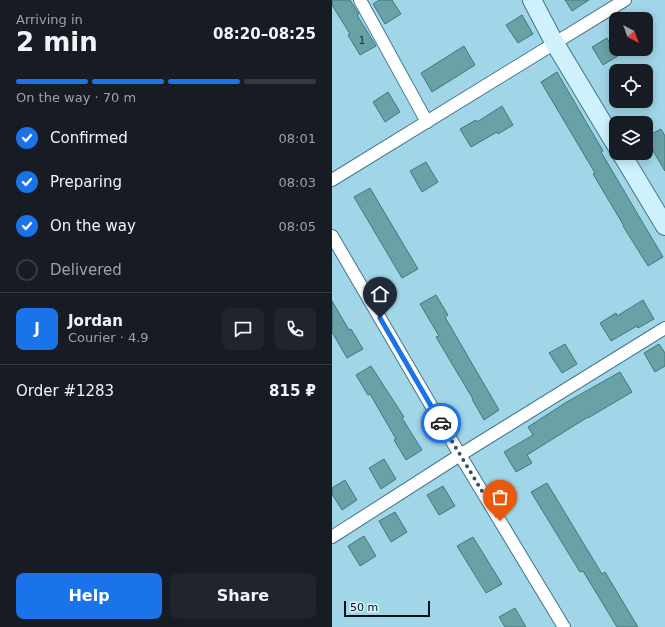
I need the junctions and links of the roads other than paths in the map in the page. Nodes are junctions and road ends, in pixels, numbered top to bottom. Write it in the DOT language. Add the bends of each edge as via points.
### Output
graph roads {
  1 [pos="360,0"];
  2 [pos="532,0"];
  3 [pos="625,0"];
  4 [pos="554,42"];
  5 [pos="427,122"];
  6 [pos="609,132"];
  7 [pos="625,160"];
  8 [pos="332,180"];
  9 [pos="665,226"];
  10 [pos="332,236"];
  11 [pos="665,328"];
  12 [pos="460,455"];
  13 [pos="332,537"];
  14 [pos="564,627"];
  1 -- 5 [label="street"];
  2 -- 4 [label="street"];
  3 -- 4 [label="street"];
  4 -- 5 [label="street"];
  4 -- 6 [label="street"];
  5 -- 8 [label="street"];
  7 -- 9 [label="street"];
  10 -- 12 [label="street"];
  11 -- 12 [label="street"];
  12 -- 13 [label="street"];
  12 -- 14 [label="street"];
}
